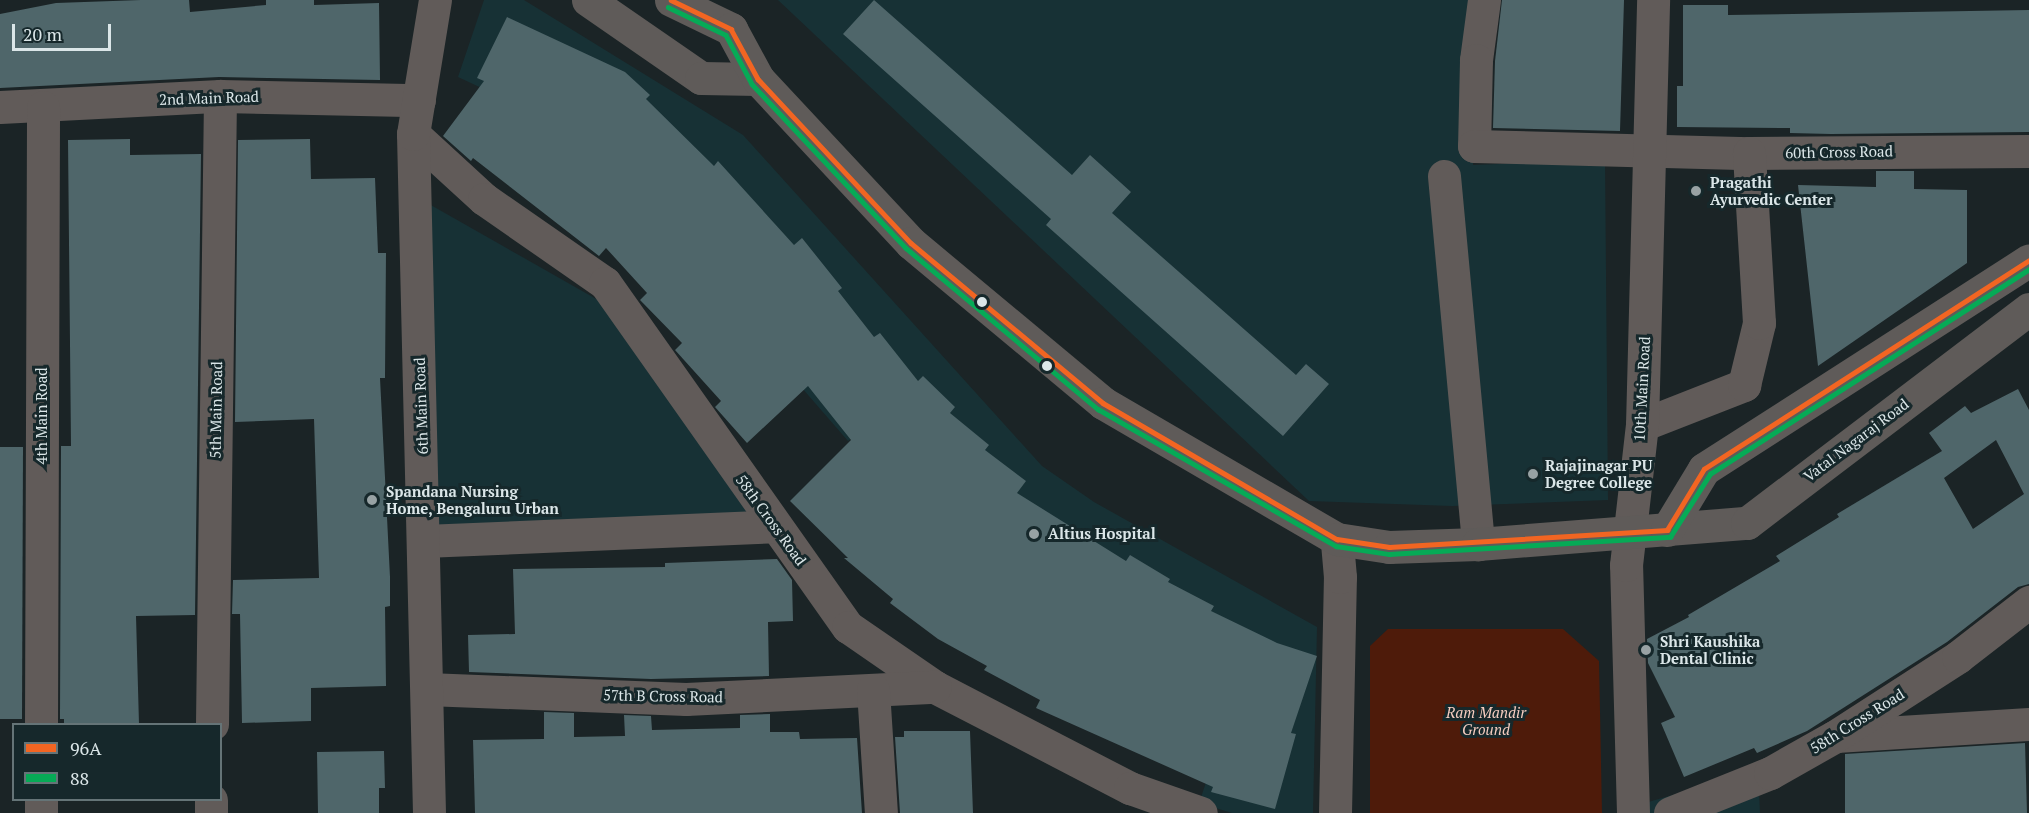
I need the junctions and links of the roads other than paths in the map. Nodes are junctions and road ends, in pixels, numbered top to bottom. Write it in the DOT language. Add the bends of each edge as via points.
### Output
graph roads {
  1 [pos="435,0"];
  2 [pos="588,0"];
  3 [pos="671,0"];
  4 [pos="1484,0"];
  5 [pos="1653,0"];
  6 [pos="758,80"];
  7 [pos="220,96"];
  8 [pos="419,99"];
  9 [pos="0,106"];
  10 [pos="43,107"];
  11 [pos="413,134"];
  12 [pos="2029,151"];
  13 [pos="1649,152"];
  14 [pos="1749,153"];
  15 [pos="1443,176"];
  16 [pos="2029,260"];
  17 [pos="2029,309"];
  18 [pos="1642,425"];
  19 [pos="776,526"];
  20 [pos="1667,530"];
  21 [pos="1627,535"];
  22 [pos="1337,539"];
  23 [pos="424,541"];
  24 [pos="1478,544"];
  25 [pos="2029,602"];
  26 [pos="935,687"];
  27 [pos="427,689"];
  28 [pos="873,690"];
  29 [pos="41,723"];
  30 [pos="212,723"];
  31 [pos="2029,724"];
  32 [pos="1834,736"];
  33 [pos="429,813"];
  34 [pos="881,813"];
  35 [pos="1201,813"];
  36 [pos="1335,813"];
  37 [pos="1633,813"];
  38 [pos="1670,813"];
  1 -- 8 [label="street, 6th Main Road"];
  2 -- 6 [label="main road" via="702,78"];
  3 -- 6 [label="main road, Vatal Nagaraj Road" via="731,29"];
  4 -- 13 [label="street, 60th Cross Road" via="1476,60 1474,146"];
  5 -- 13 [label="street, 10th Main Road"];
  6 -- 22 [label="main road, Vatal Nagaraj Road" via="911,243 1103,403"];
  7 -- 8 [label="street, 2nd Main Road"];
  7 -- 10 [label="street, 2nd Main Road"];
  7 -- 30 [label="street, 5th Main Road"];
  8 -- 11 [label="street, 6th Main Road"];
  9 -- 10 [label="street, 2nd Main Road"];
  10 -- 29 [label="street, 4th Main Road"];
  11 -- 19 [label="street, 58th Cross Road" via="484,199 605,283"];
  11 -- 23 [label="street, 6th Main Road"];
  12 -- 14 [label="street, 60th Cross Road"];
  13 -- 14 [label="street, 60th Cross Road"];
  13 -- 18 [label="street, 10th Main Road"];
  14 -- 18 [label="street" via="1759,323 1744,385"];
  15 -- 24 [label="street"];
  16 -- 20 [label="main road" via="1704,469"];
  17 -- 20 [label="main road, Vatal Nagaraj Road" via="1747,523"];
  18 -- 21 [label="street, 10th Main Road"];
  19 -- 23 [label="street"];
  19 -- 26 [label="street, 58th Cross Road" via="848,627"];
  20 -- 21 [label="main road, Vatal Nagaraj Road"];
  21 -- 24 [label="main road, Vatal Nagaraj Road"];
  21 -- 37 [label="street, 10th Main Road"];
  22 -- 24 [label="main road, Vatal Nagaraj Road" via="1389,547"];
  22 -- 36 [label="street" via="1340,577"];
  23 -- 27 [label="street, 6th Main Road"];
  25 -- 32 [label="street, 58th Cross Road" via="1958,657"];
  26 -- 28 [label="street, 57th B Cross Road"];
  26 -- 35 [label="street, 58th Cross Road" via="1130,788"];
  27 -- 28 [label="street, 57th B Cross Road" via="686,699"];
  27 -- 33 [label="street, 6th Main Road"];
  28 -- 34 [label="street"];
  31 -- 32 [label="street"];
  32 -- 38 [label="street, 58th Cross Road" via="1770,773"];
}
